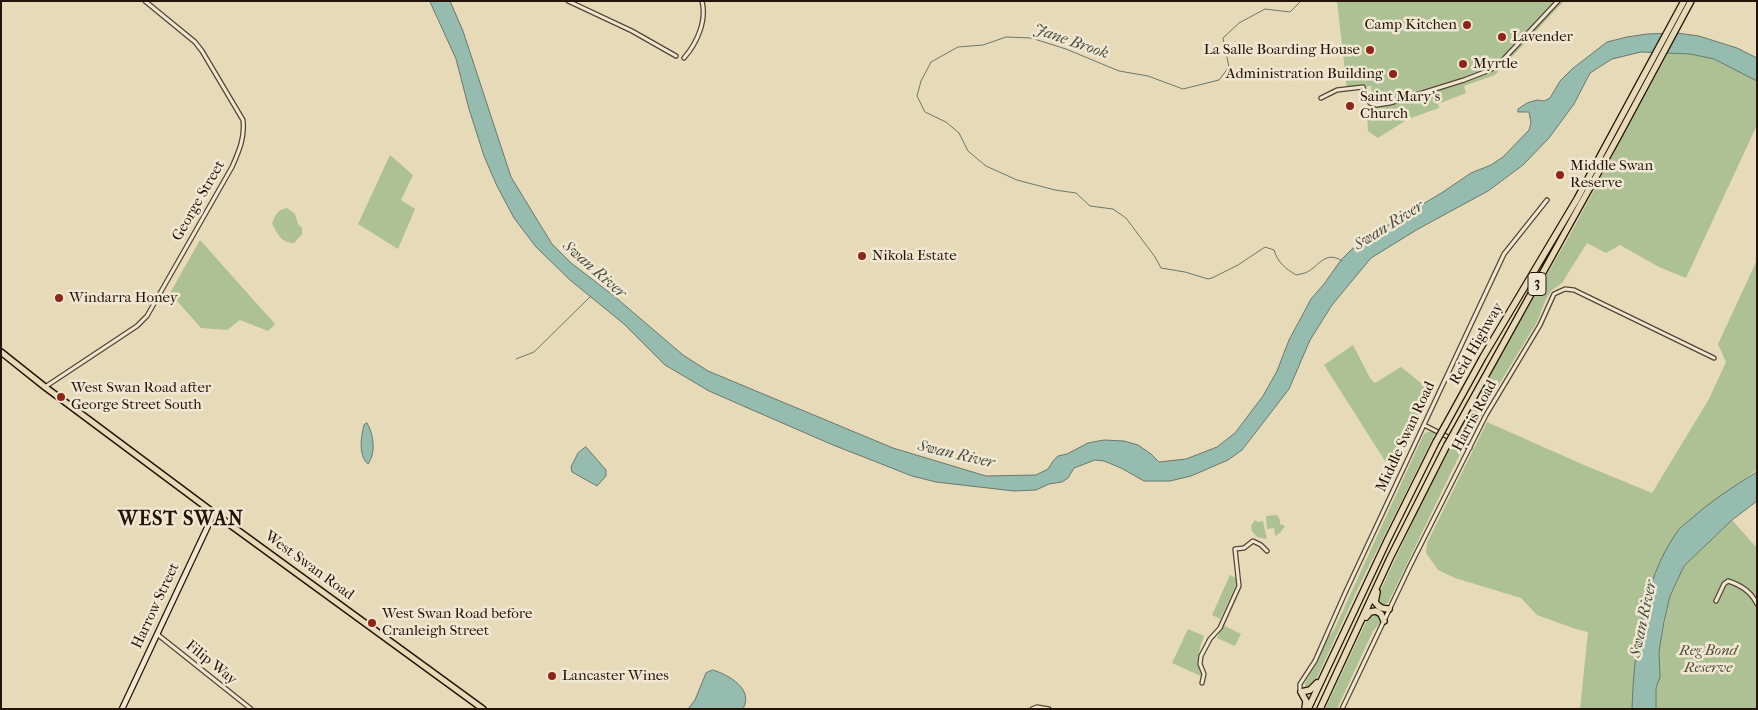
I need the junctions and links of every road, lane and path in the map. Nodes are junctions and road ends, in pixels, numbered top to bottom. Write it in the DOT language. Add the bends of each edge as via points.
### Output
graph roads {
  1 [pos="145,1"];
  2 [pos="568,1"];
  3 [pos="702,1"];
  4 [pos="1558,1"];
  5 [pos="1684,1"];
  6 [pos="1691,1"];
  7 [pos="1674,28"];
  8 [pos="676,56"];
  9 [pos="684,58"];
  10 [pos="1321,98"];
  11 [pos="1615,137"];
  12 [pos="1547,200"];
  13 [pos="1,352"];
  14 [pos="1714,358"];
  15 [pos="45,388"];
  16 [pos="1424,425"];
  17 [pos="1470,448"];
  18 [pos="214,513"];
  19 [pos="1267,551"];
  20 [pos="1390,558"];
  21 [pos="1716,601"];
  22 [pos="1757,604"];
  23 [pos="1389,609"];
  24 [pos="1384,621"];
  25 [pos="157,634"];
  26 [pos="1350,645"];
  27 [pos="1329,664"];
  28 [pos="1202,683"];
  29 [pos="1301,692"];
  30 [pos="122,709"];
  31 [pos="251,709"];
  32 [pos="483,709"];
  33 [pos="1032,709"];
  34 [pos="1049,709"];
  35 [pos="1306,709"];
  36 [pos="1320,709"];
  37 [pos="1342,709"];
  1 -- 15 [label="street, George Street" via="195,42 202,52 243,120 241,147 146,316"];
  2 -- 8 [label="street"];
  3 -- 9 [label="street" via="703,22"];
  4 -- 10 [label="street" via="1501,62 1487,72 1380,105 1370,103 1363,87 1337,90"];
  5 -- 7 [label="highway, Reid Highway / 3"];
  6 -- 7 [label="highway, Reid Highway / 3"];
  7 -- 11 [label="highway, Reid Highway / 3"];
  11 -- 20 [label="highway, Reid Highway / 3, bridge" via="1447,445"];
  11 -- 27 [label="highway, Reid Highway / 3, bridge" via="1436,442"];
  12 -- 16 [label="street, Middle Swan Road" via="1504,254"];
  13 -- 15 [label="main road, West Swan Road"];
  14 -- 17 [label="street, Harris Road" via="1574,290 1559,291 1550,300 1540,325"];
  15 -- 18 [label="main road, West Swan Road"];
  16 -- 17 [label="street"];
  16 -- 29 [label="street, Middle Swan Road" via="1315,661 1300,684"];
  17 -- 23 [label="street, Harris Road"];
  18 -- 25 [label="street, Harrow Street"];
  18 -- 32 [label="main road, West Swan Road"];
  19 -- 28 [label="street" via="1253,541 1235,550 1239,586 1220,628 1202,656"];
  20 -- 23 [label="highway" via="1375,602 1380,608"];
  20 -- 26 [label="highway, Reid Highway / 3"];
  21 -- 22 [label="street" via="1728,581 1750,592"];
  23 -- 24 [label="street, Harris Road"];
  24 -- 26 [label="highway" via="1381,614 1370,612"];
  24 -- 37 [label="street, Harris Road"];
  25 -- 30 [label="street, Harrow Street"];
  25 -- 31 [label="street, Filip Way"];
  26 -- 36 [label="highway, Reid Highway / 3"];
  27 -- 29 [label="highway" via="1314,687"];
  27 -- 35 [label="highway, Reid Highway / 3"];
  29 -- 35 [label="highway"];
  33 -- 34 [label="street"];
}
